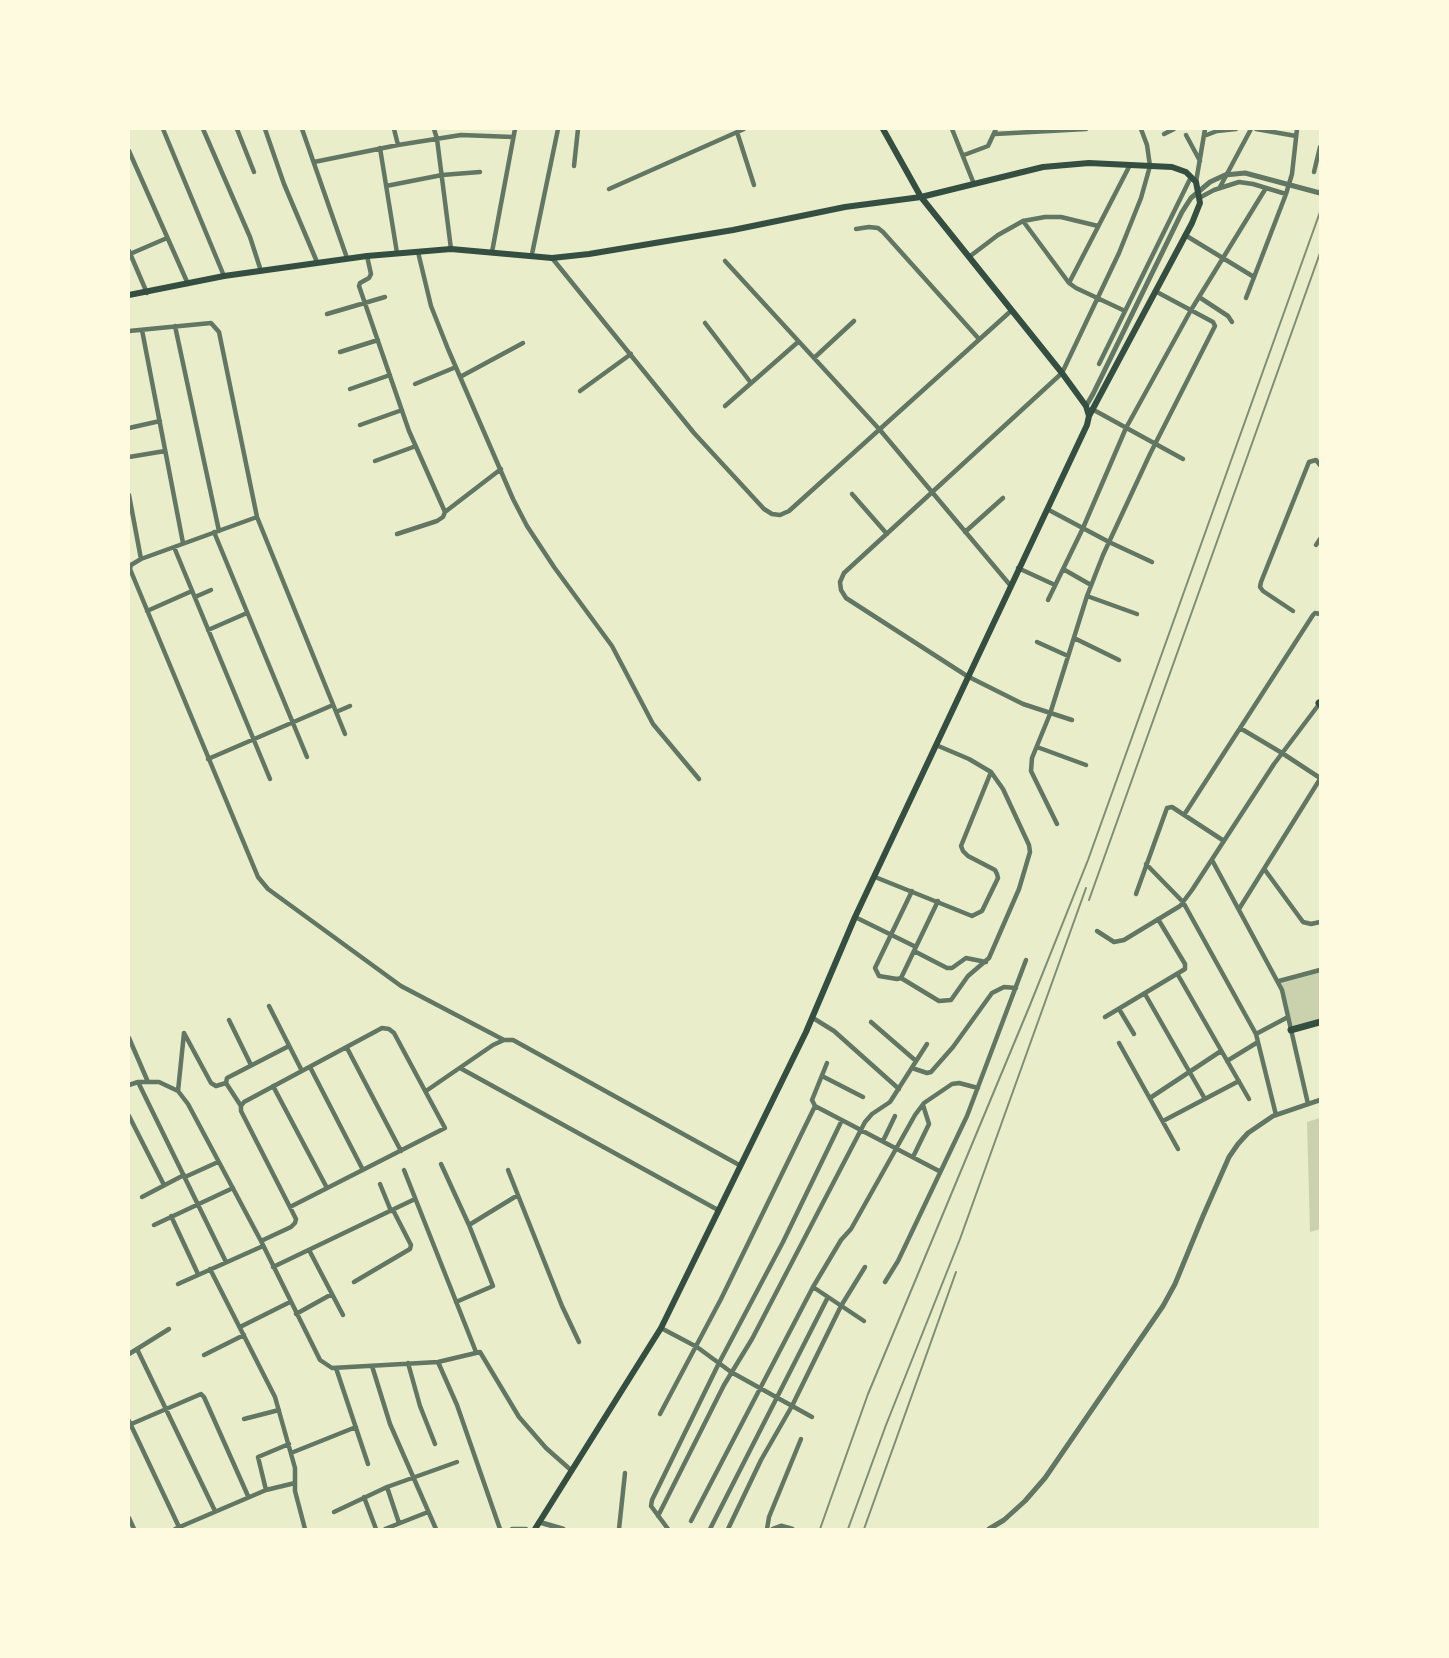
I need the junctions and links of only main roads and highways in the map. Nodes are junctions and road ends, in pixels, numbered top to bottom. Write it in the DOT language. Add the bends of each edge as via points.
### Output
graph roads {
  1 [pos="883,129"];
  2 [pos="921,196"];
  3 [pos="129,295"];
  4 [pos="1091,412"];
  5 [pos="1320,1022"];
  6 [pos="1291,1030"];
  7 [pos="534,1529"];
  1 -- 2 [label="main road"];
  2 -- 3 [label="main road" via="589,254 552,258 451,249 367,256 224,276"];
  2 -- 4 [label="main road"];
  2 -- 4 [label="main road" via="1043,167 1089,163 1172,167 1193,179 1200,203"];
  4 -- 7 [label="main road" via="855,917 813,1018 661,1328"];
  5 -- 6 [label="main road"];
}
